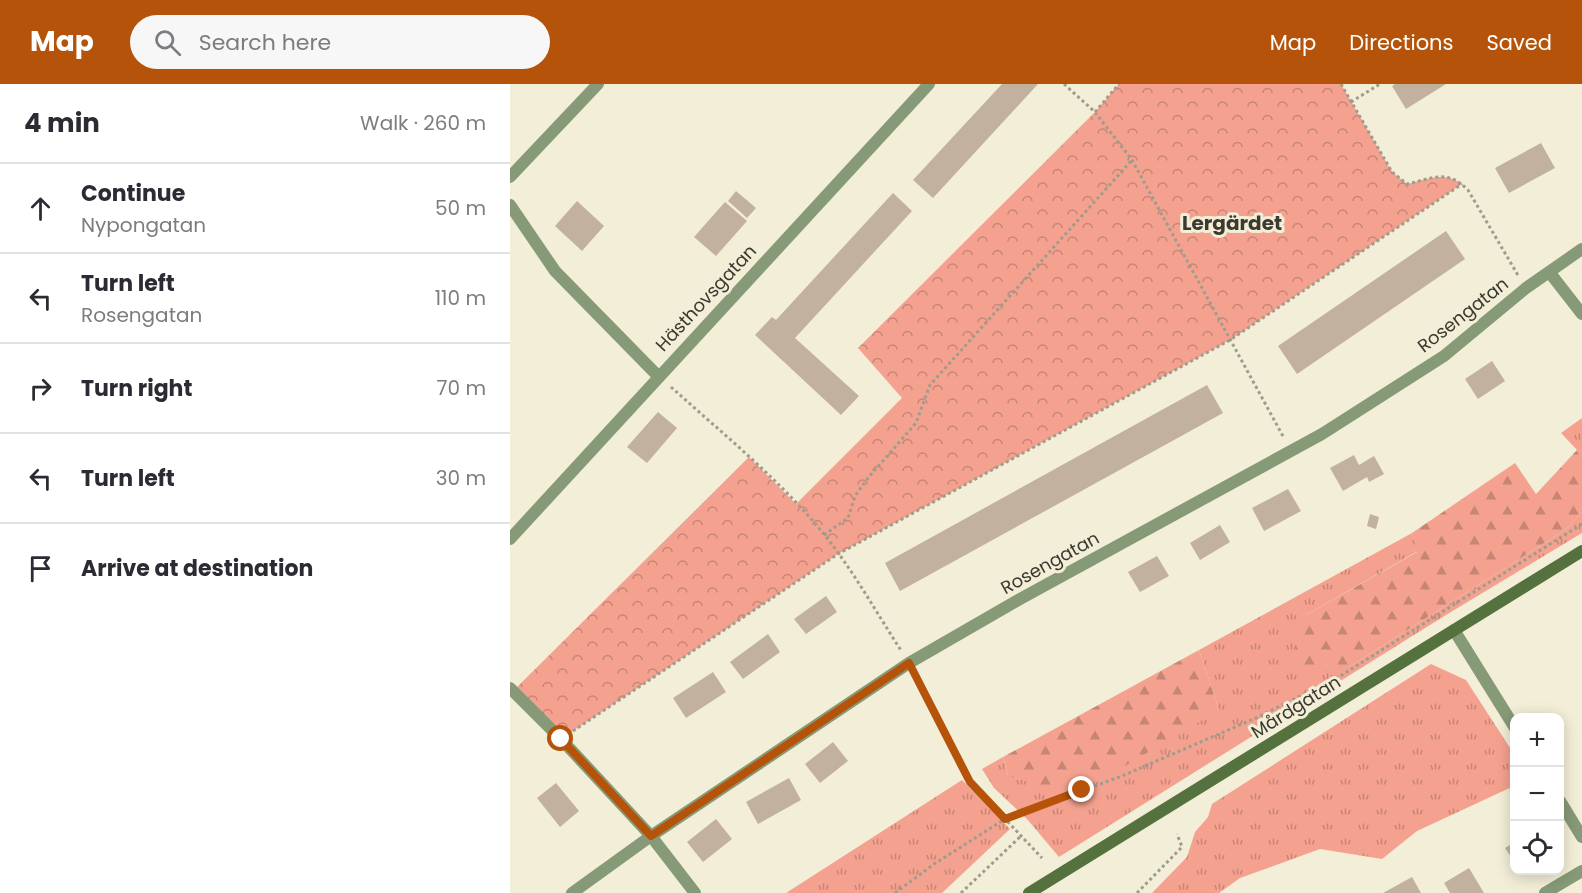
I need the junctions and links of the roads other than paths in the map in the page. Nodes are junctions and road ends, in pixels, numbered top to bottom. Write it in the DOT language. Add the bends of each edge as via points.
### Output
graph roads {
  1 [pos="598,84"];
  2 [pos="929,84"];
  3 [pos="510,177"];
  4 [pos="510,205"];
  5 [pos="1582,249"];
  6 [pos="1550,273"];
  7 [pos="1582,314"];
  8 [pos="658,376"];
  9 [pos="510,539"];
  10 [pos="1582,551"];
  11 [pos="1454,630"];
  12 [pos="510,688"];
  13 [pos="1510,720"];
  14 [pos="1564,808"];
  15 [pos="651,836"];
  16 [pos="1582,837"];
  17 [pos="1582,871"];
  18 [pos="572,893"];
  19 [pos="695,893"];
  20 [pos="1029,893"];
  21 [pos="1545,893"];
  1 -- 3 [label="street"];
  2 -- 8 [label="street, Hästhovsgatan"];
  4 -- 8 [label="street" via="555,271"];
  5 -- 6 [label="street, Rosengatan"];
  6 -- 7 [label="street"];
  6 -- 15 [label="street, Rosengatan" via="1444,356 1322,434 909,663"];
  8 -- 9 [label="street, Hästhovsgatan"];
  10 -- 11 [label="street, Mårdgatan"];
  11 -- 13 [label="street"];
  11 -- 20 [label="street, Mårdgatan"];
  12 -- 15 [label="street"];
  14 -- 16 [label="street"];
  15 -- 18 [label="street, Rosengatan"];
  15 -- 19 [label="street"];
  17 -- 21 [label="street"];
}
